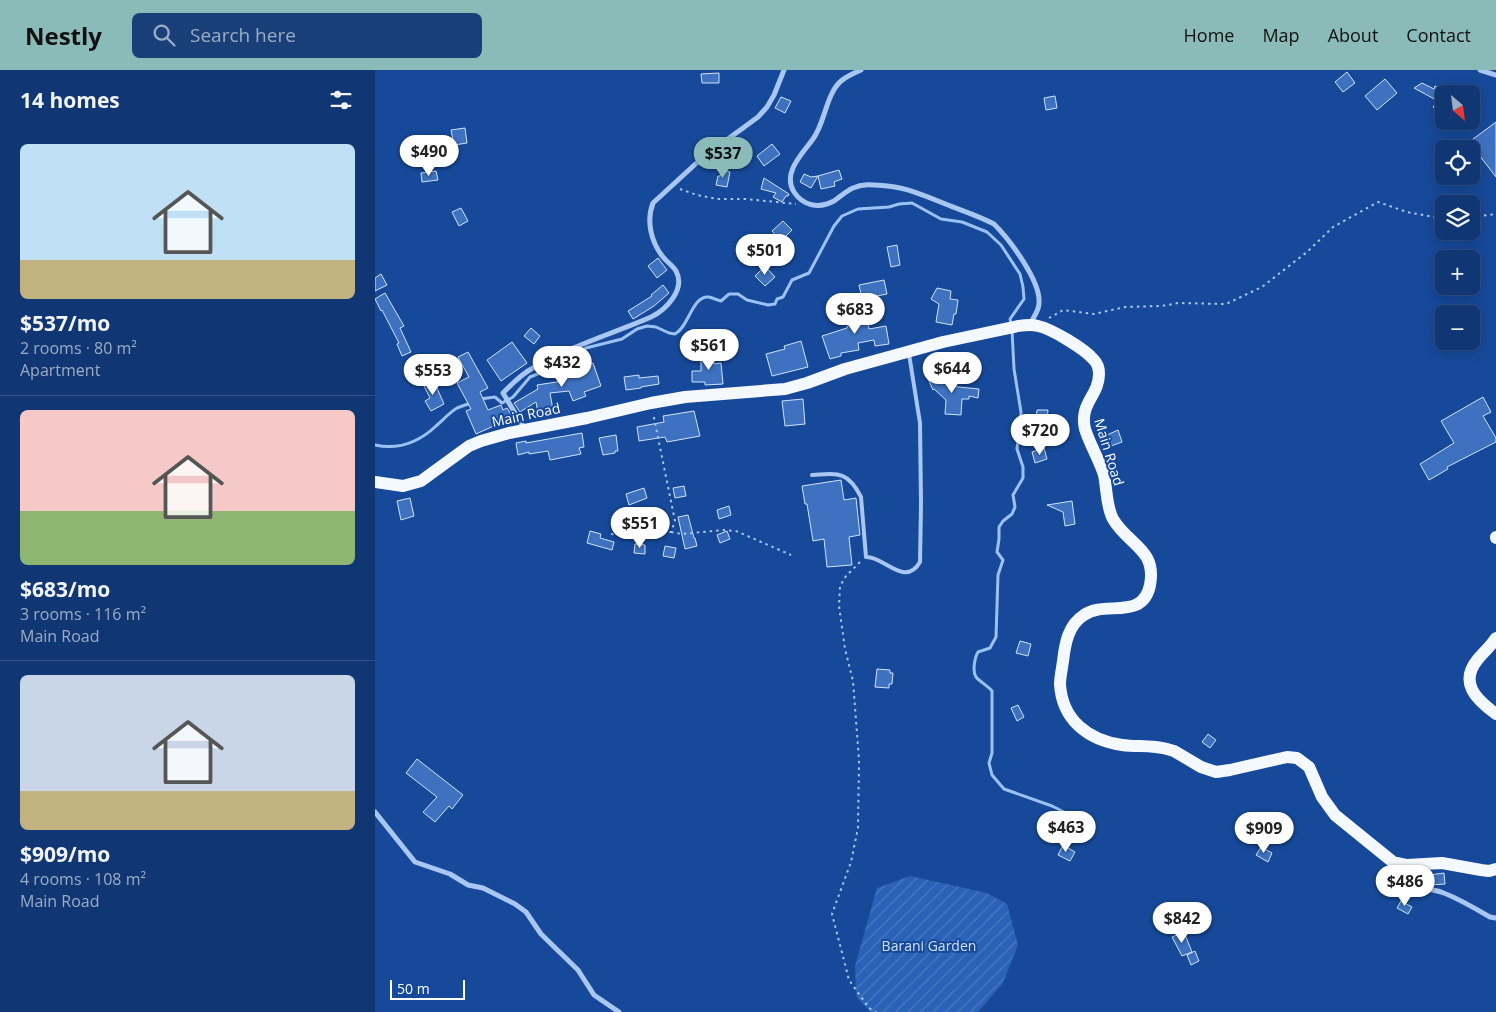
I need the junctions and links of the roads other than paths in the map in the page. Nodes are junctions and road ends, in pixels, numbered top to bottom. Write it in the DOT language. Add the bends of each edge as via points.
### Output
graph roads {
  1 [pos="784,70"];
  2 [pos="861,70"];
  3 [pos="1481,70"];
  4 [pos="1496,75"];
  5 [pos="1033,325"];
  6 [pos="909,351"];
  7 [pos="525,431"];
  8 [pos="812,475"];
  9 [pos="375,482"];
  10 [pos="1496,638"];
  11 [pos="1496,714"];
  12 [pos="375,812"];
  13 [pos="1393,862"];
  14 [pos="1496,869"];
  15 [pos="1496,918"];
  16 [pos="619,1012"];
  1 -- 7 [label="street" via="767,107 702,158 653,203 649,216 651,234 662,257 678,278 679,285 668,305 651,317 568,349 518,378 503,393"];
  2 -- 5 [label="street" via="839,83 816,135 796,162 789,180 795,194 808,204 816,205 834,201 860,186 889,186 912,190 994,224 1021,259 1038,293"];
  3 -- 4 [label="street"];
  5 -- 6 [label="main road, Main Road"];
  5 -- 13 [label="main road, Main Road" via="1060,336 1089,355 1097,365 1098,382 1083,413 1083,422 1104,475 1111,516 1148,558 1151,572 1150,587 1142,601 1127,608 1094,610 1083,615 1072,627 1065,644 1060,682 1067,712 1084,731 1100,740 1167,749 1211,771 1297,758 1309,767 1326,805 1335,815"];
  6 -- 7 [label="main road, Main Road" via="785,389 651,403"];
  6 -- 8 [label="lane" via="920,423 921,504 919,562 916,568 904,572 866,557 861,497 857,488 844,475"];
  7 -- 9 [label="main road, Main Road" via="469,446 434,473 413,484"];
  10 -- 11 [label="main road" via="1472,668 1470,680 1477,699"];
  12 -- 16 [label="street" via="415,862 450,874 468,885 483,888 526,912 541,934 578,970 595,995"];
  13 -- 14 [label="main road" via="1407,866 1442,863 1489,871"];
  13 -- 15 [label="street" via="1400,880 1456,898"];
}
